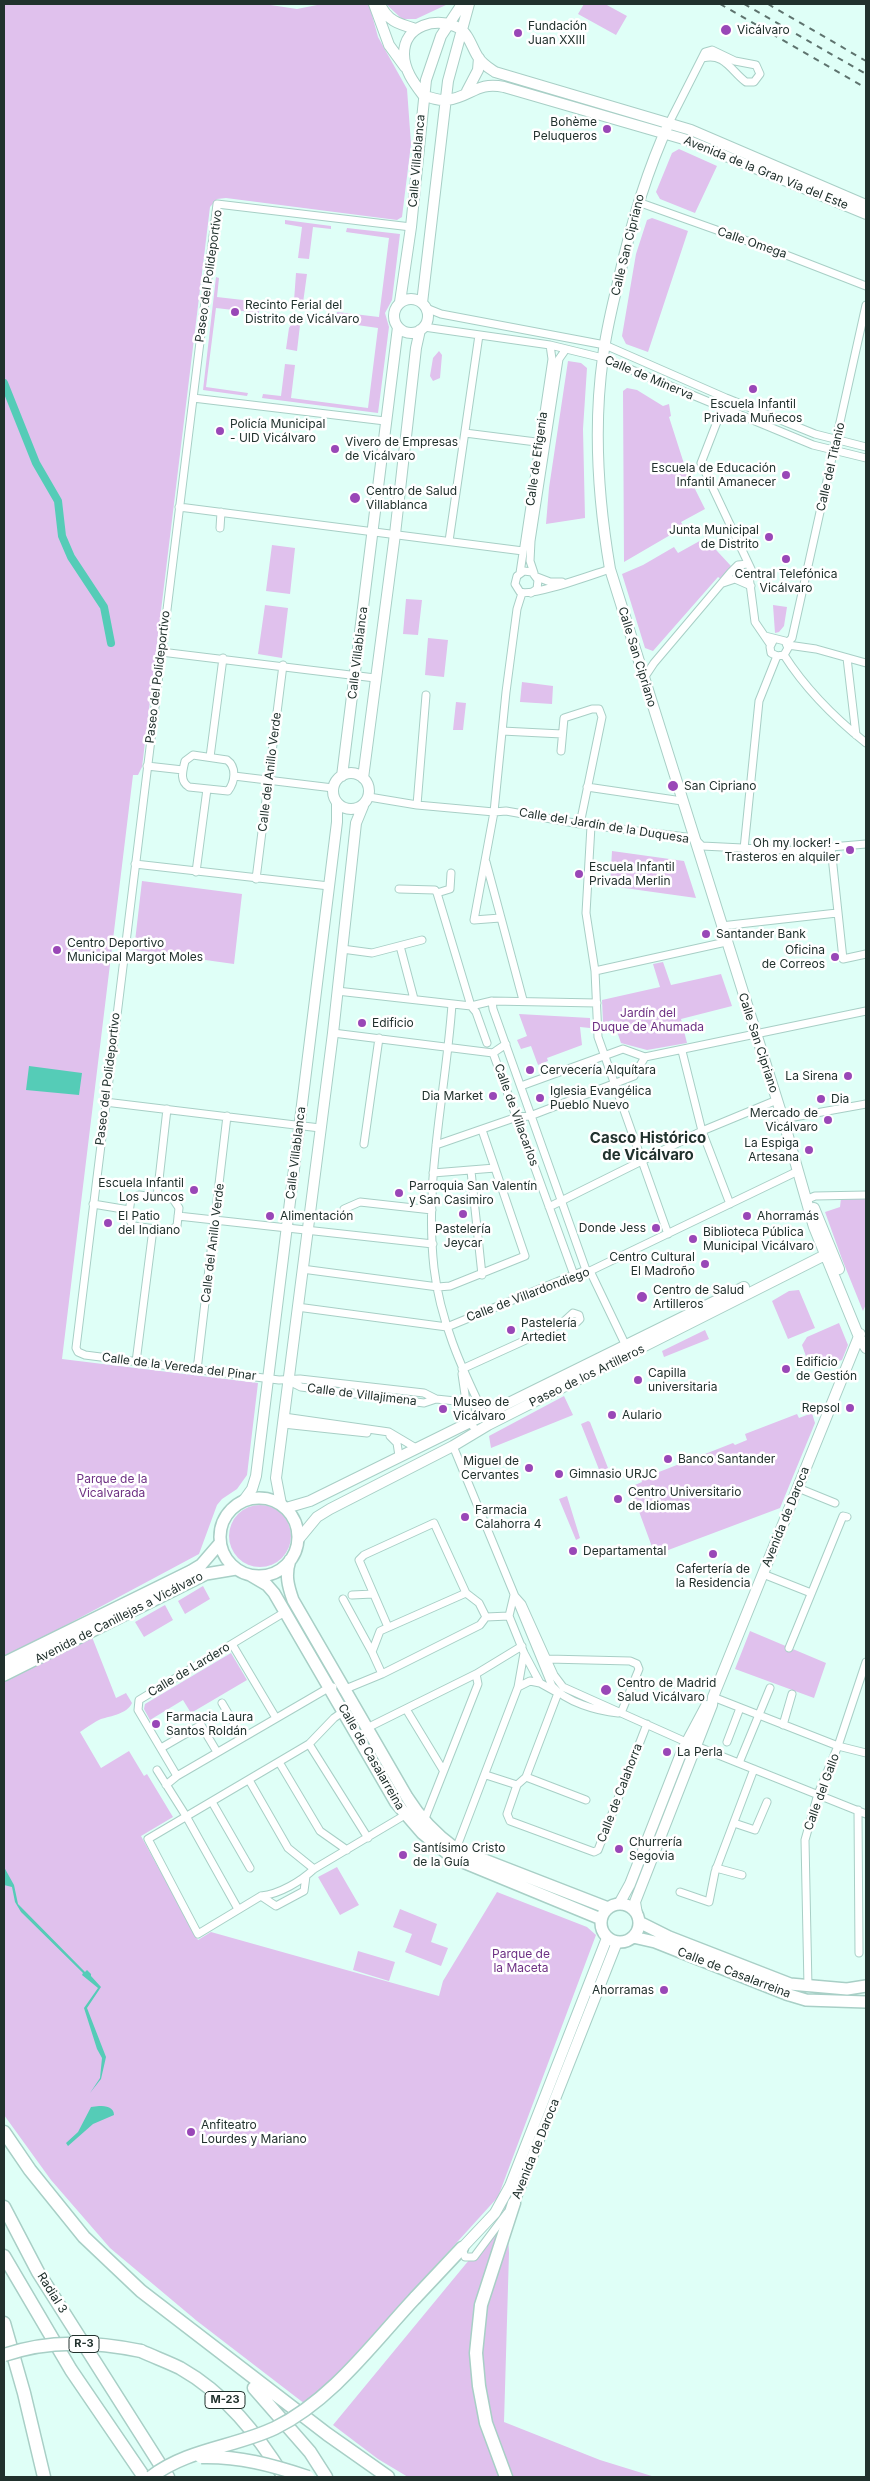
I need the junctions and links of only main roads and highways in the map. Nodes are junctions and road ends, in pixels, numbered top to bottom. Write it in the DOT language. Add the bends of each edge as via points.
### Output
graph roads {
  1 [pos="374,4"];
  2 [pos="380,4"];
  3 [pos="462,4"];
  4 [pos="469,4"];
  5 [pos="448,24"];
  6 [pos="416,29"];
  7 [pos="460,29"];
  8 [pos="479,58"];
  9 [pos="407,69"];
  10 [pos="466,92"];
  11 [pos="424,95"];
  12 [pos="446,100"];
  13 [pos="667,127"];
  14 [pos="866,205"];
  15 [pos="866,214"];
  16 [pos="400,302"];
  17 [pos="424,306"];
  18 [pos="398,327"];
  19 [pos="422,328"];
  20 [pos="342,776"];
  21 [pos="363,778"];
  22 [pos="366,801"];
  23 [pos="337,803"];
  24 [pos="826,1252"];
  25 [pos="859,1337"];
  26 [pos="626,1346"];
  27 [pos="866,1348"];
  28 [pos="484,1414"];
  29 [pos="488,1425"];
  30 [pos="448,1433"];
  31 [pos="453,1446"];
  32 [pos="244,1500"];
  33 [pos="283,1506"];
  34 [pos="298,1540"];
  35 [pos="220,1543"];
  36 [pos="290,1560"];
  37 [pos="236,1569"];
  38 [pos="250,1575"];
  39 [pos="4,1663"];
  40 [pos="4,1675"];
  41 [pos="691,1744"];
  42 [pos="409,1812"];
  43 [pos="454,1853"];
  44 [pos="614,1906"];
  45 [pos="638,1918"];
  46 [pos="601,1919"];
  47 [pos="633,1937"];
  48 [pos="612,1940"];
  49 [pos="866,1986"];
  50 [pos="866,2002"];
  51 [pos="4,2132"];
  52 [pos="514,2203"];
  53 [pos="4,2207"];
  54 [pos="462,2248"];
  55 [pos="4,2256"];
  56 [pos="4,2323"];
  57 [pos="218,2352"];
  58 [pos="4,2355"];
  59 [pos="178,2462"];
  60 [pos="44,2477"];
  61 [pos="144,2477"];
  62 [pos="151,2477"];
  63 [pos="168,2477"];
  64 [pos="284,2477"];
  65 [pos="308,2477"];
  66 [pos="326,2477"];
  67 [pos="388,2477"];
  68 [pos="506,2477"];
  1 -- 9 [label="main road" via="389,45"];
  2 -- 6 [label="main road" via="391,20"];
  3 -- 5 [label="main road, Calle Villablanca"];
  4 -- 7 [label="main road, Calle Villablanca"];
  5 -- 6 [label="main road" via="433,22"];
  5 -- 7 [label="main road"];
  5 -- 11 [label="main road, Calle Villablanca" via="431,63"];
  6 -- 9 [label="main road" via="410,34 404,52"];
  7 -- 8 [label="main road, Avenida de la Gran Vía del Este"];
  7 -- 12 [label="main road, Calle Villablanca"];
  8 -- 10 [label="main road" via="474,81"];
  8 -- 13 [label="main road, Avenida de la Gran Vía del Este" via="487,67 507,76"];
  9 -- 11 [label="main road"];
  10 -- 12 [label="main road, Avenida de la Gran Vía del Este"];
  10 -- 13 [label="main road, Avenida de la Gran Vía del Este" via="479,86 494,85"];
  11 -- 12 [label="main road"];
  11 -- 16 [label="main road, Calle Villablanca"];
  12 -- 17 [label="main road, Calle Villablanca" via="422,288"];
  13 -- 14 [label="main road, Avenida de la Gran Vía del Este"];
  13 -- 15 [label="main road, Avenida de la Gran Vía del Este"];
  13 -- 24 [label="main road, Calle San Cipriano" via="638,202 604,345 598,436 602,521 610,569"];
  16 -- 17 [label="main road" via="412,299"];
  16 -- 18 [label="main road" via="394,314"];
  17 -- 19 [label="main road" via="427,321"];
  18 -- 19 [label="main road" via="408,333"];
  18 -- 20 [label="main road, Calle Villablanca"];
  19 -- 21 [label="main road, Calle Villablanca" via="416,348"];
  20 -- 21 [label="main road" via="353,773"];
  20 -- 23 [label="main road" via="333,788"];
  21 -- 22 [label="main road" via="369,786"];
  22 -- 23 [label="main road" via="349,810"];
  22 -- 33 [label="main road, Calle Villablanca" via="356,823 333,1033 276,1478"];
  23 -- 32 [label="main road, Calle Villablanca" via="330,886 256,1476"];
  24 -- 25 [label="main road, Calle San Cipriano"];
  24 -- 25 [label="main road, Calle San Cipriano" via="861,1323"];
  24 -- 26 [label="main road, Paseo de los Artilleros"];
  25 -- 27 [label="main road"];
  25 -- 41 [label="main road, Avenida de Daroca"];
  26 -- 28 [label="main road, Paseo de los Artilleros"];
  26 -- 29 [label="main road, Paseo de los Artilleros"];
  28 -- 29 [label="main road"];
  28 -- 30 [label="main road, Paseo de los Artilleros"];
  29 -- 31 [label="main road, Paseo de los Artilleros"];
  30 -- 31 [label="main road"];
  30 -- 33 [label="main road, Paseo de los Artilleros" via="310,1501"];
  31 -- 34 [label="main road, Paseo de los Artilleros" via="317,1516"];
  32 -- 33 [label="main road" via="263,1498"];
  32 -- 35 [label="main road" via="222,1522"];
  33 -- 34 [label="main road" via="293,1517"];
  34 -- 36 [label="main road"];
  35 -- 37 [label="main road"];
  35 -- 39 [label="main road, Avenida de Canillejas a Vicálvaro" via="192,1571"];
  36 -- 38 [label="main road" via="268,1575"];
  36 -- 42 [label="main road, Calle de Casalarreina" via="288,1585 293,1600 367,1728"];
  37 -- 38 [label="main road"];
  37 -- 40 [label="main road, Avenida de Canillejas a Vicálvaro" via="206,1574"];
  38 -- 42 [label="main road, Calle de Casalarreina" via="271,1589 360,1739"];
  41 -- 44 [label="main road, Avenida de Daroca" via="630,1884"];
  41 -- 45 [label="main road, Avenida de Daroca" via="635,1902"];
  42 -- 43 [label="main road, Calle de Casalarreina" via="424,1821"];
  42 -- 43 [label="main road, Calle de Casalarreina" via="434,1844"];
  43 -- 44 [label="main road, Calle de Casalarreina"];
  43 -- 46 [label="main road, Calle de Casalarreina"];
  44 -- 45 [label="main road" via="630,1906"];
  44 -- 46 [label="main road"];
  45 -- 47 [label="main road"];
  45 -- 49 [label="main road, Calle de Casalarreina" via="669,1938 790,1984 847,1989"];
  46 -- 48 [label="main road" via="601,1929"];
  47 -- 48 [label="main road" via="628,1941"];
  47 -- 50 [label="main road, Calle de Casalarreina" via="655,1942 786,1994 821,2001"];
  48 -- 52 [label="main road, Avenida de Daroca"];
  48 -- 54 [label="main road, Avenida de Daroca" via="510,2186 495,2213"];
  51 -- 57 [label="highway" via="84,2237 141,2291"];
  52 -- 68 [label="highway" via="481,2305 476,2353 486,2423"];
  53 -- 63 [label="highway, Radial 3 / R-3" via="38,2272"];
  54 -- 59 [label="highway, bridge" via="338,2382 294,2417 262,2434"];
  55 -- 61 [label="highway, Radial 3 / R-3" via="71,2370"];
  56 -- 60 [label="highway"];
  57 -- 66 [label="highway" via="265,2398 310,2452"];
  57 -- 67 [label="highway"];
  58 -- 64 [label="highway, M-23, bridge" via="37,2346 71,2342 141,2351 181,2369 225,2400 261,2441"];
  59 -- 62 [label="highway, bridge"];
  59 -- 65 [label="highway, bridge" via="235,2457"];
}
